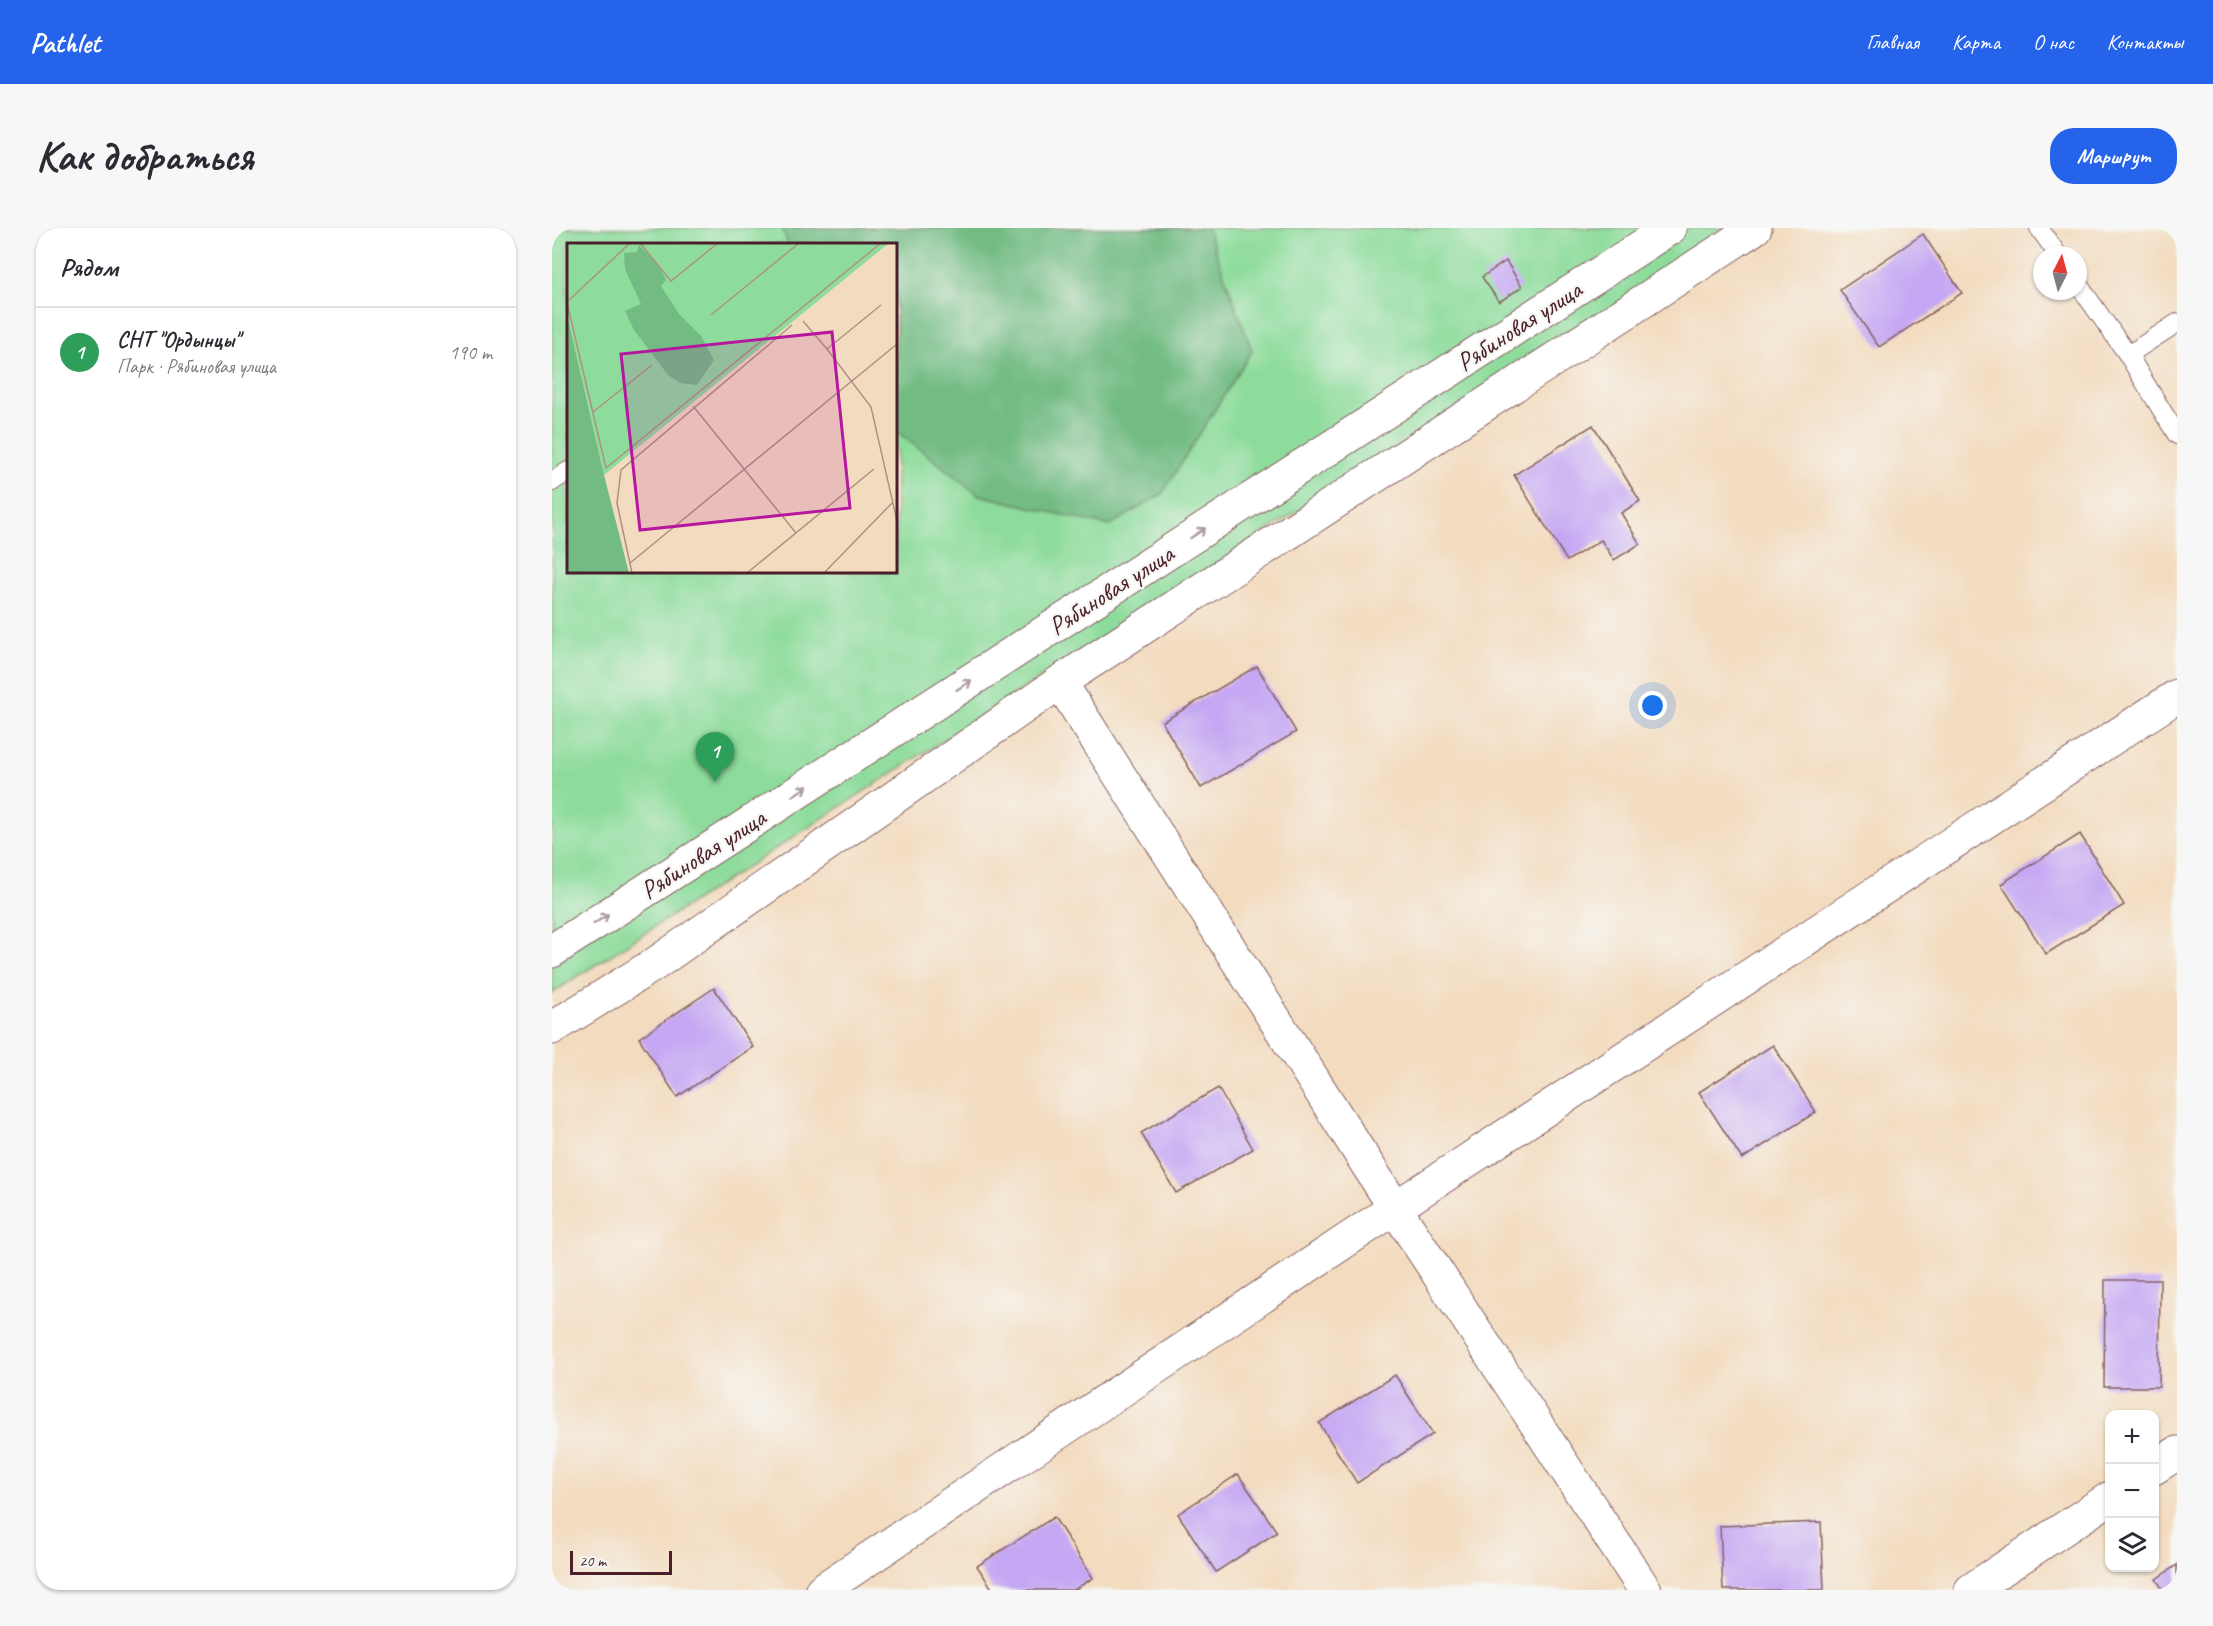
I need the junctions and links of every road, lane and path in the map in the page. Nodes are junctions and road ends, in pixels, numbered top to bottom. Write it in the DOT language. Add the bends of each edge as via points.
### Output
graph roads {
  1 [pos="1670,228"];
  2 [pos="1755,228"];
  3 [pos="2039,228"];
  4 [pos="2052,246"];
  5 [pos="2087,297"];
  6 [pos="2177,323"];
  7 [pos="2128,355"];
  8 [pos="2177,435"];
  9 [pos="567,472"];
  10 [pos="552,482"];
  11 [pos="1060,682"];
  12 [pos="2177,696"];
  13 [pos="552,951"];
  14 [pos="552,1028"];
  15 [pos="1395,1208"];
  16 [pos="2177,1453"];
  17 [pos="2159,1465"];
  18 [pos="2105,1501"];
  19 [pos="822,1590"];
  20 [pos="1645,1590"];
  21 [pos="1971,1590"];
  13 -- 1 [label="street, Рябиновая улица, one-way"];
  2 -- 11 [label="street"];
  3 -- 4 [label="lane"];
  5 -- 7 [label="lane"];
  6 -- 7 [label="lane"];
  7 -- 8 [label="lane"];
  9 -- 10 [label="lane"];
  11 -- 14 [label="street" via="655,964"];
  11 -- 15 [label="street"];
  12 -- 15 [label="street"];
  15 -- 19 [label="street"];
  15 -- 20 [label="street"];
  16 -- 17 [label="street"];
  18 -- 21 [label="street"];
}
